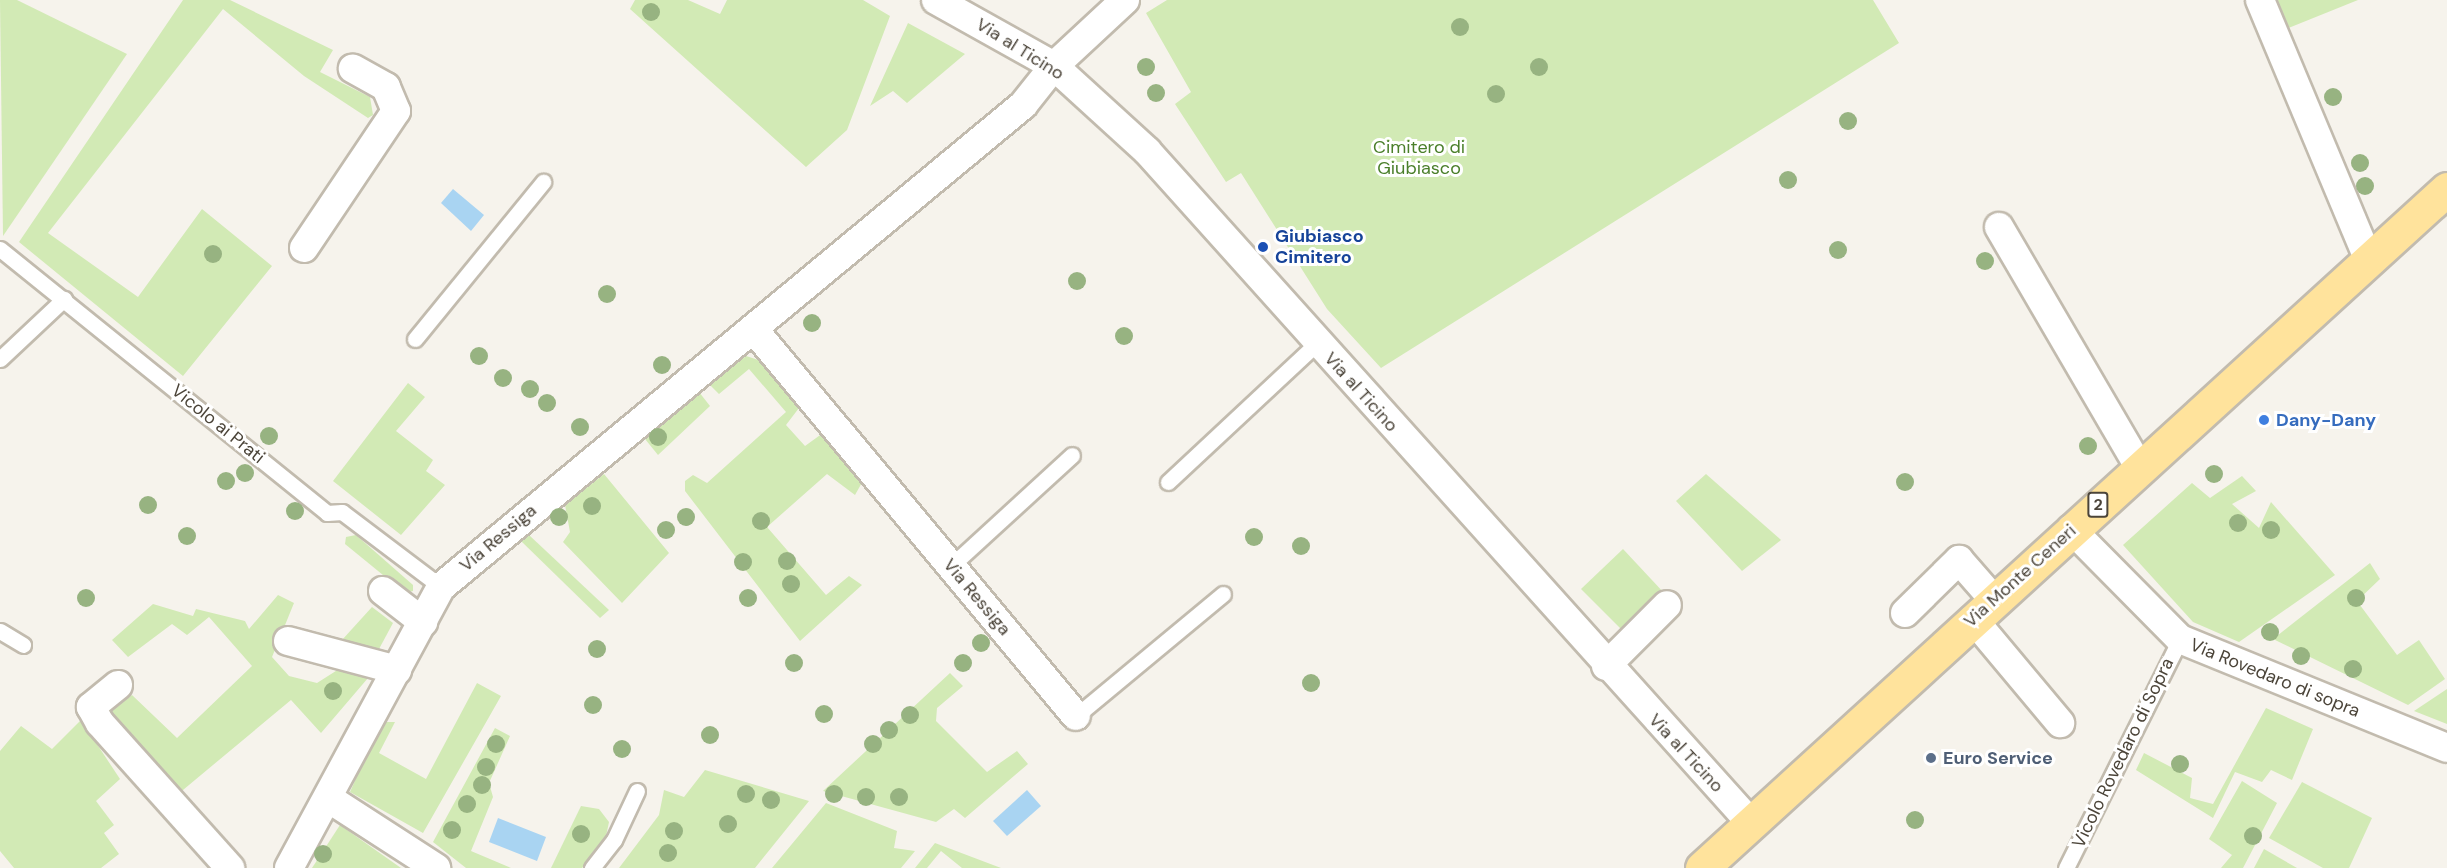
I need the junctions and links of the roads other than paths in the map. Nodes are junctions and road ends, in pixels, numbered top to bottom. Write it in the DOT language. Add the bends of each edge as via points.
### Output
graph roads {
  1 [pos="936,0"];
  2 [pos="1125,0"];
  3 [pos="2260,0"];
  4 [pos="1054,66"];
  5 [pos="353,69"];
  6 [pos="543,182"];
  7 [pos="2447,189"];
  8 [pos="1999,227"];
  9 [pos="304,248"];
  10 [pos="0,249"];
  11 [pos="2369,260"];
  12 [pos="64,299"];
  13 [pos="755,331"];
  14 [pos="415,339"];
  15 [pos="1317,343"];
  16 [pos="0,359"];
  17 [pos="1072,455"];
  18 [pos="2139,467"];
  19 [pos="1168,483"];
  20 [pos="2071,529"];
  21 [pos="951,566"];
  22 [pos="441,587"];
  23 [pos="383,591"];
  24 [pos="1223,594"];
  25 [pos="1666,605"];
  26 [pos="1983,609"];
  27 [pos="1905,613"];
  28 [pos="423,622"];
  29 [pos="0,631"];
  30 [pos="2180,639"];
  31 [pos="288,641"];
  32 [pos="23,645"];
  33 [pos="1606,666"];
  34 [pos="397,670"];
  35 [pos="118,685"];
  36 [pos="1076,716"];
  37 [pos="2060,723"];
  38 [pos="2447,748"];
  39 [pos="637,791"];
  40 [pos="328,798"];
  41 [pos="1752,824"];
  42 [pos="230,868"];
  43 [pos="289,868"];
  44 [pos="436,868"];
  45 [pos="592,868"];
  46 [pos="1702,868"];
  47 [pos="2066,868"];
  1 -- 4 [label="street, Via al Ticino"];
  2 -- 4 [label="street, Via Ressiga"];
  3 -- 11 [label="street"];
  4 -- 13 [label="street, Via Ressiga" via="1023,105"];
  4 -- 15 [label="street, Via al Ticino" via="1147,151"];
  5 -- 9 [label="street" via="386,87 396,111"];
  6 -- 14 [label="lane"];
  7 -- 11 [label="main road, Via Monte Ceneri / 2"];
  8 -- 18 [label="street"];
  10 -- 12 [label="lane, Vicolo ai Prati"];
  11 -- 18 [label="main road, Via Monte Ceneri / 2"];
  12 -- 16 [label="lane"];
  12 -- 22 [label="lane, Vicolo ai Prati" via="327,513 342,512"];
  13 -- 21 [label="street, Via Ressiga"];
  13 -- 22 [label="street, Via Ressiga"];
  15 -- 19 [label="lane"];
  15 -- 33 [label="street, Via al Ticino"];
  17 -- 21 [label="lane"];
  18 -- 20 [label="main road, Via Monte Ceneri / 2"];
  20 -- 26 [label="main road, Via Monte Ceneri / 2"];
  20 -- 30 [label="street, Via Rovedaro di sopra"];
  21 -- 36 [label="street, Via Ressiga"];
  22 -- 28 [label="street, Via Ressiga"];
  23 -- 28 [label="street"];
  24 -- 36 [label="lane, Via Ressiga"];
  25 -- 33 [label="street"];
  26 -- 27 [label="street" via="1959,560"];
  26 -- 37 [label="street"];
  26 -- 41 [label="main road, Via Monte Ceneri / 2"];
  28 -- 34 [label="street, Via Ressiga"];
  29 -- 32 [label="lane"];
  30 -- 38 [label="street, Via Rovedaro di sopra"];
  30 -- 47 [label="lane, Vicolo Rovedaro di Sopra"];
  31 -- 34 [label="street"];
  33 -- 41 [label="street, Via al Ticino"];
  34 -- 40 [label="street, Via Ressiga"];
  35 -- 42 [label="street" via="91,707 100,723"];
  39 -- 45 [label="lane" via="614,840"];
  40 -- 43 [label="street, Via Ressiga"];
  40 -- 44 [label="street"];
  41 -- 46 [label="main road, Via Monte Ceneri / 2"];
}
